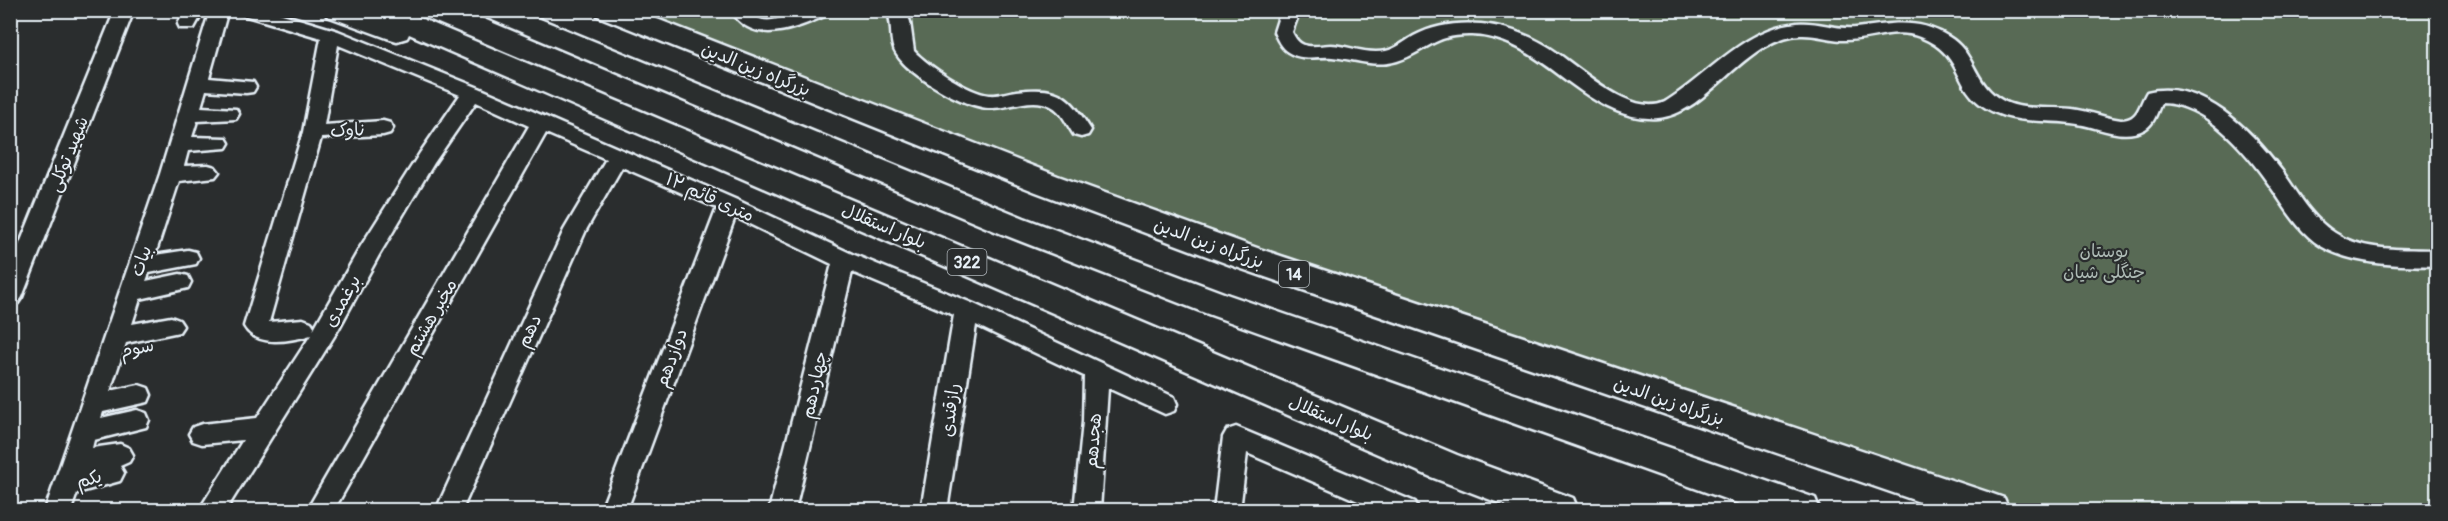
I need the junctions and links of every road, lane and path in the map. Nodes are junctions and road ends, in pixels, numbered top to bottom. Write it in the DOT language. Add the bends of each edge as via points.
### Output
graph roads {
  1 [pos="125,10"];
  2 [pos="219,10"];
  3 [pos="247,10"];
  4 [pos="376,10"];
  5 [pos="493,10"];
  6 [pos="608,10"];
  7 [pos="740,10"];
  8 [pos="822,10"];
  9 [pos="896,10"];
  10 [pos="1291,10"];
  11 [pos="1485,11"];
  12 [pos="334,23"];
  13 [pos="1472,29"];
  14 [pos="199,83"];
  15 [pos="246,87"];
  16 [pos="472,93"];
  17 [pos="189,114"];
  18 [pos="229,114"];
  19 [pos="541,123"];
  20 [pos="383,128"];
  21 [pos="1081,130"];
  22 [pos="313,132"];
  23 [pos="219,143"];
  24 [pos="179,144"];
  25 [pos="618,156"];
  26 [pos="208,172"];
  27 [pos="171,174"];
  28 [pos="729,205"];
  29 [pos="188,258"];
  30 [pos="2438,258"];
  31 [pos="843,260"];
  32 [pos="139,266"];
  33 [pos="180,282"];
  34 [pos="130,293"];
  35 [pos="10,297"];
  36 [pos="966,310"];
  37 [pos="303,328"];
  38 [pos="167,334"];
  39 [pos="113,345"];
  40 [pos="1096,372"];
  41 [pos="139,394"];
  42 [pos="93,404"];
  43 [pos="1165,404"];
  44 [pos="137,420"];
  45 [pos="264,428"];
  46 [pos="84,432"];
  47 [pos="202,434"];
  48 [pos="75,460"];
  49 [pos="67,485"];
  50 [pos="58,510"];
  51 [pos="212,510"];
  52 [pos="320,510"];
  53 [pos="449,510"];
  54 [pos="614,510"];
  55 [pos="782,510"];
  56 [pos="934,510"];
  57 [pos="1087,510"];
  58 [pos="1227,510"];
  59 [pos="1406,510"];
  60 [pos="1506,510"];
  61 [pos="1559,510"];
  62 [pos="1801,510"];
  63 [pos="1990,510"];
  1 -- 35 [label="street, شهید توکلی"];
  2 -- 14 [label="street, بیات"];
  3 -- 12 [label="street, ۱۲ متری قائم"];
  4 -- 61 [label="main road, بلوار استقلال / 322" via="1444,466"];
  5 -- 62 [label="main road" via="1012,226 1217,304"];
  6 -- 63 [label="main road, بزرگراه زین الدین / 14" via="1047,184 1248,258"];
  7 -- 8 [label="street" via="749,22 769,28"];
  9 -- 21 [label="street" via="900,16 901,45 915,63 972,99 992,102 1049,98 1063,104"];
  10 -- 13 [label="street" via="1283,32 1297,50 1334,51 1363,58 1387,57 1427,37"];
  11 -- 13 [label="street"];
  12 -- 16 [label="street, ۱۲ متری قائم"];
  12 -- 22 [label="street, برغمدی"];
  12 -- 60 [label="main road, بلوار استقلال / 322" via="395,31"];
  13 -- 30 [label="street" via="1508,35 1541,51 1606,97 1656,111 1670,108 1707,84 1742,52 1780,33 1796,29 1851,34 1908,26 1946,42 1962,59 1984,97 2004,109 2134,127 2143,122 2154,97 2177,98 2196,106 2225,123 2268,167 2312,228 2330,240 2347,248"];
  14 -- 15 [label="street"];
  14 -- 17 [label="street, بیات"];
  16 -- 19 [label="street, ۱۲ متری قائم"];
  16 -- 45 [label="street, برغمدی" via="427,158"];
  17 -- 18 [label="street"];
  17 -- 24 [label="street, بیات"];
  19 -- 25 [label="street, ۱۲ متری قائم"];
  19 -- 52 [label="street, مخبر هشتم"];
  20 -- 22 [label="street, ناوک"];
  22 -- 37 [label="street, برغمدی" via="256,326 271,332"];
  23 -- 24 [label="street"];
  24 -- 27 [label="street, بیات"];
  25 -- 28 [label="street, ۱۲ متری قائم"];
  25 -- 53 [label="street, دهم" via="575,231"];
  26 -- 27 [label="street"];
  27 -- 32 [label="street, بیات"];
  28 -- 31 [label="street, ۱۲ متری قائم"];
  28 -- 54 [label="street, دوازدهم"];
  29 -- 32 [label="street"];
  31 -- 36 [label="street, ۱۲ متری قائم"];
  31 -- 55 [label="street, چهاردهم"];
  32 -- 34 [label="street, بیات"];
  33 -- 34 [label="street"];
  34 -- 39 [label="street, بیات"];
  36 -- 40 [label="street, ۱۲ متری قائم"];
  36 -- 56 [label="street, رازقندی"];
  38 -- 39 [label="street, سوم"];
  39 -- 42 [label="street, بیات"];
  40 -- 43 [label="street, ۱۲ متری قائم"];
  40 -- 57 [label="street, هجدهم"];
  41 -- 42 [label="street"];
  42 -- 46 [label="street, بیات"];
  44 -- 46 [label="street"];
  45 -- 47 [label="street"];
  45 -- 51 [label="street, برغمدی"];
  46 -- 48 [label="street, بیات"];
  48 -- 49 [label="street, بیات"];
  48 -- 49 [label="street, یکم" via="116,464"];
  49 -- 50 [label="street, بیات"];
  58 -- 59 [label="street" via="1236,437"];
}
